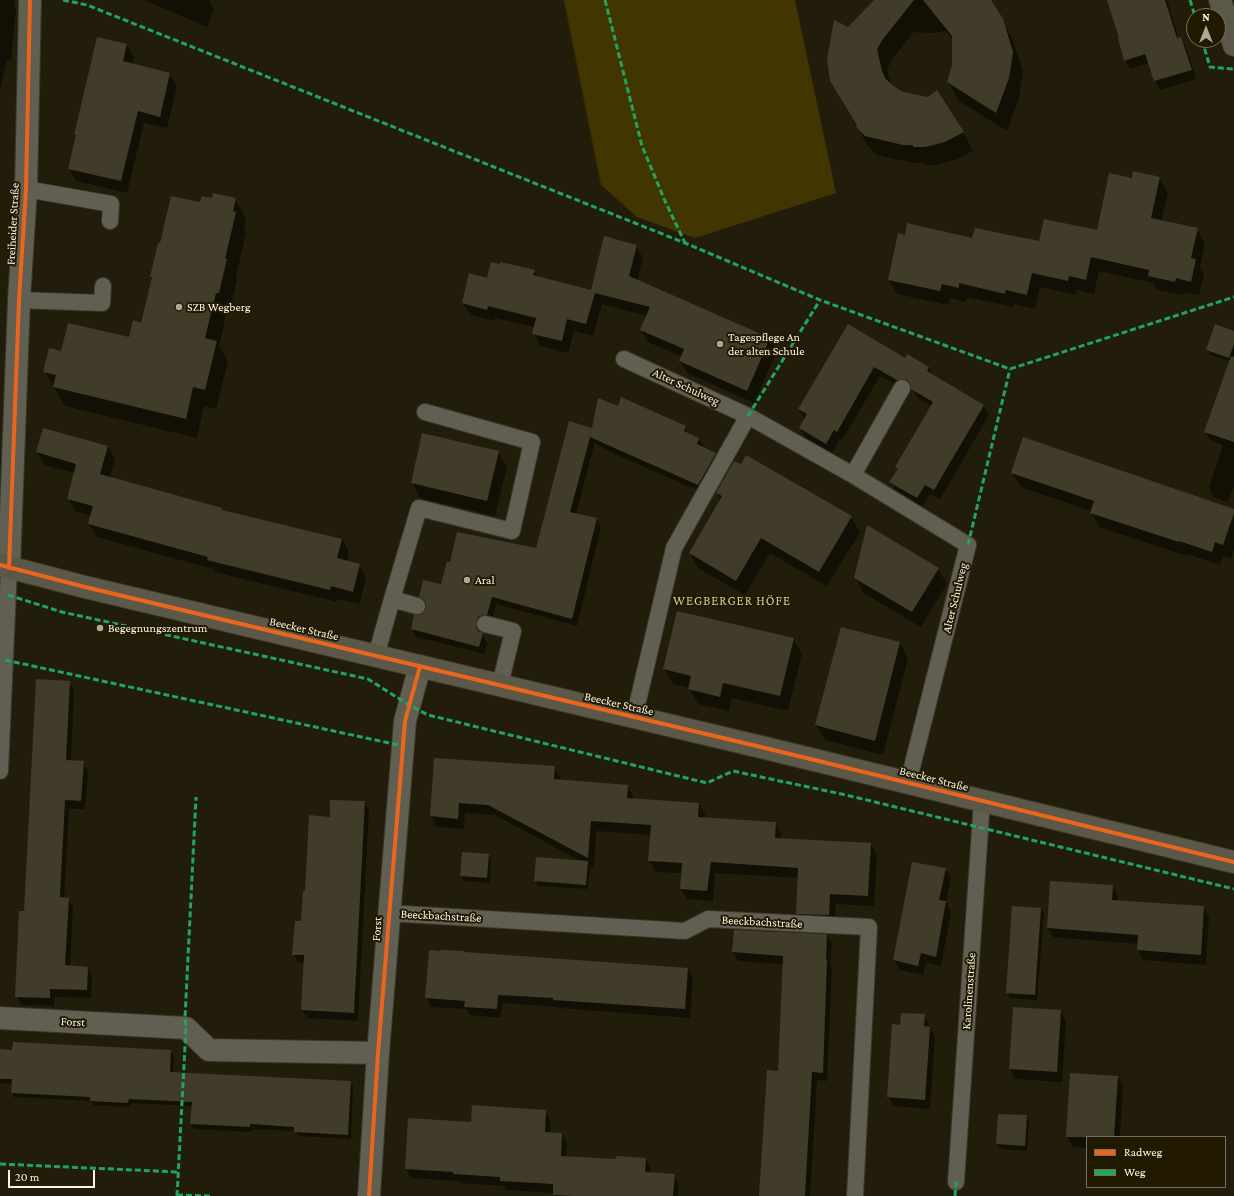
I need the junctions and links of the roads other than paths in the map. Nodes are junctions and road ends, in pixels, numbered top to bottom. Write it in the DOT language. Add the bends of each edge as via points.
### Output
graph roads {
  1 [pos="30,0"];
  2 [pos="1220,0"];
  3 [pos="1234,46"];
  4 [pos="26,189"];
  5 [pos="110,221"];
  6 [pos="103,286"];
  7 [pos="19,300"];
  8 [pos="624,359"];
  9 [pos="902,388"];
  10 [pos="424,412"];
  11 [pos="748,416"];
  12 [pos="853,475"];
  13 [pos="4,566"];
  14 [pos="392,599"];
  15 [pos="417,606"];
  16 [pos="485,624"];
  17 [pos="376,656"];
  18 [pos="420,666"];
  19 [pos="500,685"];
  20 [pos="634,718"];
  21 [pos="0,771"];
  22 [pos="908,783"];
  23 [pos="982,800"];
  24 [pos="1234,862"];
  25 [pos="388,913"];
  26 [pos="0,1018"];
  27 [pos="378,1053"];
  28 [pos="956,1182"];
  29 [pos="369,1196"];
  30 [pos="855,1196"];
  1 -- 4 [label="street, Freiheider Straße"];
  2 -- 3 [label="street"];
  4 -- 5 [label="lane" via="111,204"];
  4 -- 7 [label="street, Freiheider Straße"];
  6 -- 7 [label="lane" via="102,303"];
  7 -- 13 [label="street, Freiheider Straße"];
  8 -- 11 [label="lane, Alter Schulweg"];
  9 -- 12 [label="lane"];
  10 -- 14 [label="lane" via="532,442 512,531 419,508"];
  11 -- 12 [label="lane, Alter Schulweg"];
  11 -- 20 [label="lane" via="674,548"];
  12 -- 22 [label="lane, Alter Schulweg" via="968,545"];
  13 -- 17 [label="street, Beecker Straße"];
  13 -- 21 [label="lane"];
  14 -- 15 [label="lane"];
  14 -- 17 [label="lane"];
  16 -- 19 [label="lane" via="512,631"];
  17 -- 18 [label="street, Beecker Straße"];
  18 -- 19 [label="street, Beecker Straße"];
  18 -- 25 [label="street, Forst" via="404,721"];
  19 -- 20 [label="street, Beecker Straße"];
  20 -- 22 [label="street, Beecker Straße"];
  22 -- 23 [label="street, Beecker Straße"];
  23 -- 24 [label="street, Beecker Straße"];
  23 -- 28 [label="lane, Karolinenstraße"];
  25 -- 27 [label="street, Forst"];
  25 -- 30 [label="lane, Beeckbachstraße" via="685,931 708,919 869,927"];
  26 -- 27 [label="street, Forst" via="186,1028 208,1050"];
  27 -- 29 [label="street, Forst"];
}
